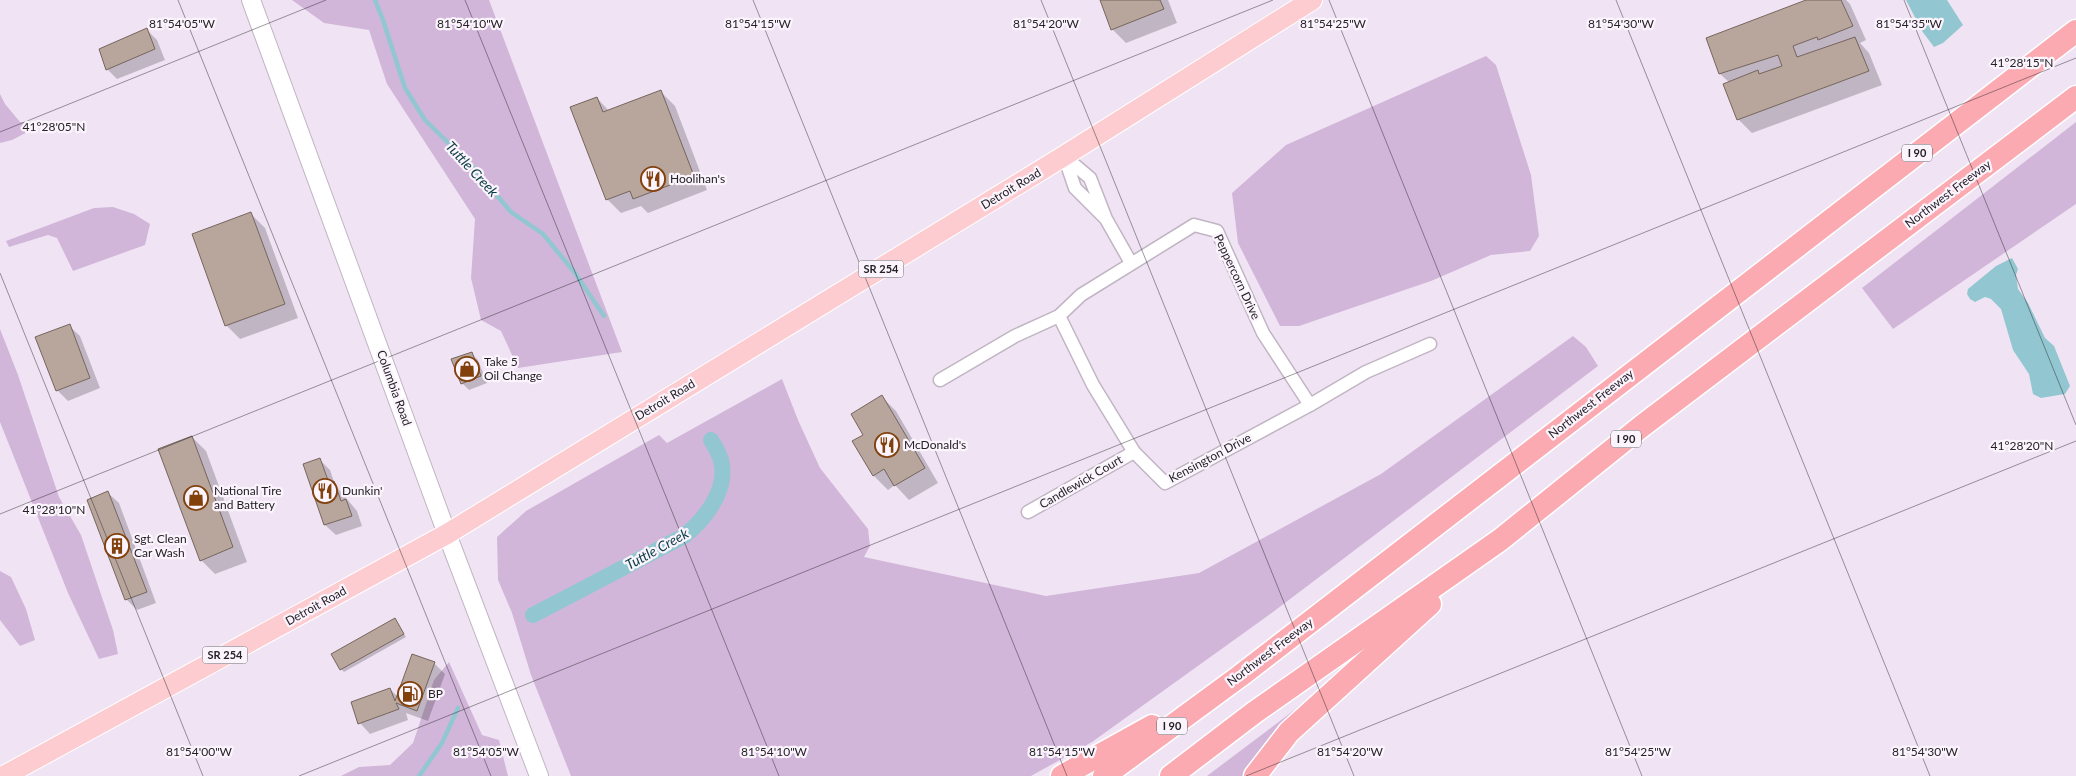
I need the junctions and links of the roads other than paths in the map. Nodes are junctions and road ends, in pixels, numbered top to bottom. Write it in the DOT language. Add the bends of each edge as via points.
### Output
graph roads {
  1 [pos="251,0"];
  2 [pos="1312,0"];
  3 [pos="2076,31"];
  4 [pos="2076,97"];
  5 [pos="1064,156"];
  6 [pos="1106,219"];
  7 [pos="1131,263"];
  8 [pos="1059,316"];
  9 [pos="1430,344"];
  10 [pos="940,380"];
  11 [pos="1310,405"];
  12 [pos="1134,452"];
  13 [pos="1028,512"];
  14 [pos="447,534"];
  15 [pos="1500,540"];
  16 [pos="1240,676"];
  17 [pos="4,776"];
  18 [pos="539,776"];
  19 [pos="1062,776"];
  20 [pos="1104,776"];
  21 [pos="1171,776"];
  22 [pos="1255,776"];
  1 -- 14 [label="main road, Columbia Road"];
  2 -- 5 [label="main road, Detroit Road / SR 254"];
  3 -- 16 [label="highway, Northwest Freeway / I 90"];
  4 -- 15 [label="highway, Northwest Freeway / I 90" via="1642,426"];
  5 -- 6 [label="street" via="1075,188"];
  5 -- 6 [label="street" via="1090,178"];
  5 -- 14 [label="main road, Detroit Road / SR 254"];
  6 -- 7 [label="street"];
  7 -- 8 [label="street, Peppercorn Drive" via="1081,295"];
  7 -- 11 [label="street, Peppercorn Drive" via="1194,225 1218,231 1263,333"];
  8 -- 10 [label="street, Peppercorn Drive" via="1015,336"];
  8 -- 12 [label="street, Kensington Drive" via="1093,385"];
  9 -- 11 [label="street, Kensington Drive" via="1366,372"];
  11 -- 12 [label="street, Kensington Drive" via="1165,483"];
  12 -- 13 [label="street, Candlewick Court"];
  14 -- 17 [label="main road, Detroit Road / SR 254"];
  14 -- 18 [label="main road, Columbia Road"];
  15 -- 21 [label="highway, Northwest Freeway / I 90" via="1255,712"];
  15 -- 22 [label="highway" via="1289,732"];
  16 -- 19 [label="highway"];
  16 -- 20 [label="highway, Northwest Freeway / I 90"];
}
